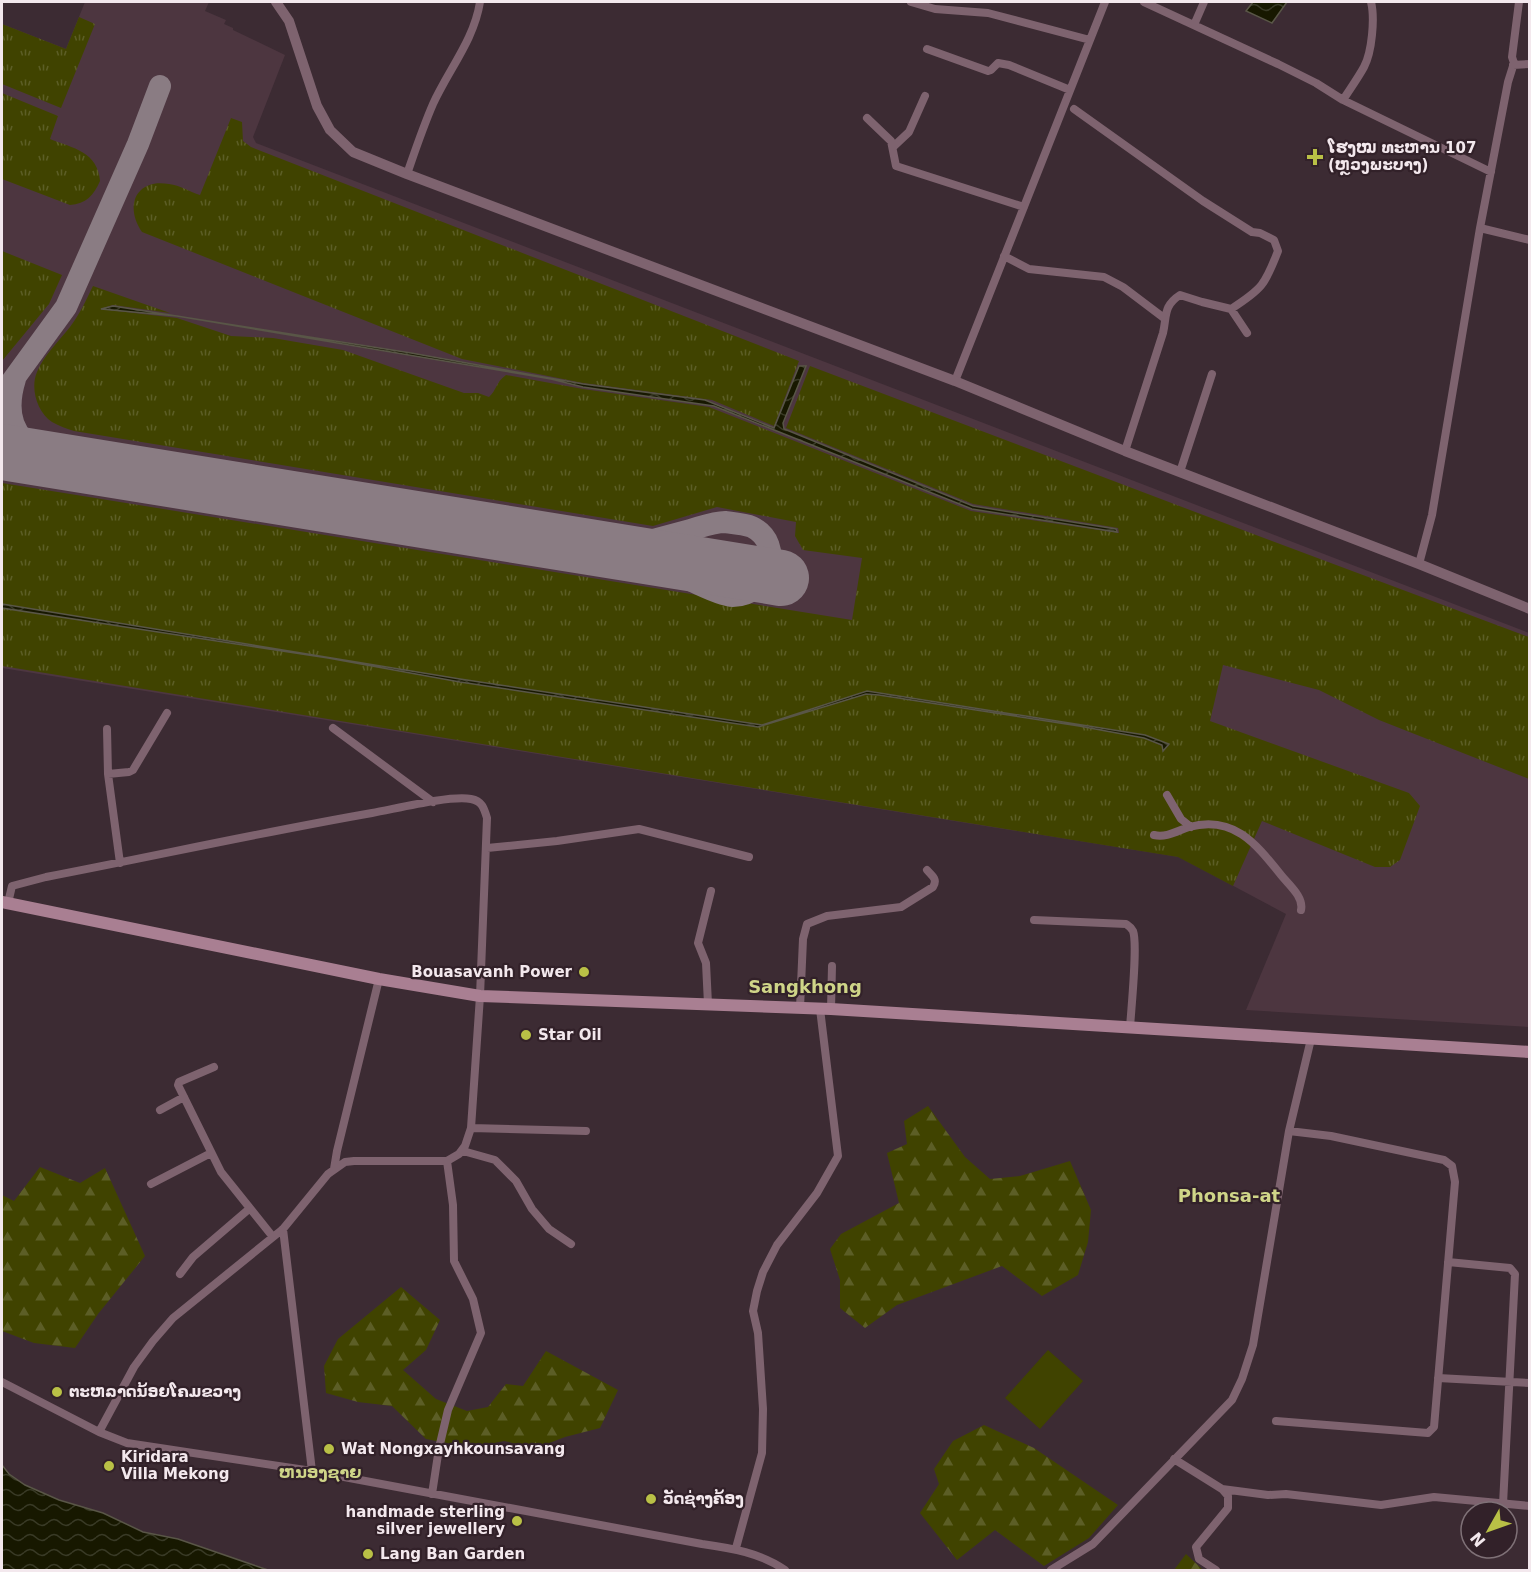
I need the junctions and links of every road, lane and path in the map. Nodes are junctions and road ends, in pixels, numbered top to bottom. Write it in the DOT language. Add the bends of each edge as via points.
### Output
graph roads {
  1 [pos="276,2"];
  2 [pos="480,2"];
  3 [pos="911,2"];
  4 [pos="1105,2"];
  5 [pos="1144,2"];
  6 [pos="1204,2"];
  7 [pos="1371,2"];
  8 [pos="1519,2"];
  9 [pos="1194,25"];
  10 [pos="1090,40"];
  11 [pos="927,49"];
  12 [pos="1530,64"];
  13 [pos="1513,65"];
  14 [pos="1070,90"];
  15 [pos="925,96"];
  16 [pos="1343,100"];
  17 [pos="1074,109"];
  18 [pos="867,118"];
  19 [pos="893,147"];
  20 [pos="1491,172"];
  21 [pos="406,174"];
  22 [pos="1024,207"];
  23 [pos="1480,228"];
  24 [pos="1530,240"];
  25 [pos="1004,256"];
  26 [pos="1231,309"];
  27 [pos="1164,318"];
  28 [pos="1246,333"];
  29 [pos="1212,374"];
  30 [pos="955,381"];
  31 [pos="1125,451"];
  32 [pos="1180,472"];
  33 [pos="1419,564"];
  34 [pos="1530,609"];
  35 [pos="167,713"];
  36 [pos="333,728"];
  37 [pos="107,729"];
  38 [pos="108,774"];
  39 [pos="1167,795"];
  40 [pos="433,802"];
  41 [pos="1191,827"];
  42 [pos="1154,835"];
  43 [pos="487,848"];
  44 [pos="749,857"];
  45 [pos="120,862"];
  46 [pos="927,870"];
  47 [pos="711,891"];
  48 [pos="5,902"];
  49 [pos="1301,910"];
  50 [pos="1034,920"];
  51 [pos="832,966"];
  52 [pos="379,979"];
  53 [pos="480,996"];
  54 [pos="708,1004"];
  55 [pos="800,1008"];
  56 [pos="825,1009"];
  57 [pos="1130,1028"];
  58 [pos="1311,1039"];
  59 [pos="1530,1052"];
  60 [pos="214,1067"];
  61 [pos="184,1097"];
  62 [pos="160,1110"];
  63 [pos="471,1128"];
  64 [pos="585,1131"];
  65 [pos="1290,1131"];
  66 [pos="463,1150"];
  67 [pos="212,1153"];
  68 [pos="447,1161"];
  69 [pos="334,1169"];
  70 [pos="151,1184"];
  71 [pos="249,1209"];
  72 [pos="283,1229"];
  73 [pos="273,1236"];
  74 [pos="570,1244"];
  75 [pos="1448,1263"];
  76 [pos="180,1274"];
  77 [pos="1438,1378"];
  78 [pos="2,1382"];
  79 [pos="1510,1383"];
  80 [pos="1530,1383"];
  81 [pos="1276,1421"];
  82 [pos="99,1432"];
  83 [pos="1174,1459"];
  84 [pos="312,1471"];
  85 [pos="1222,1489"];
  86 [pos="432,1494"];
  87 [pos="1464,1500"];
  88 [pos="1503,1500"];
  89 [pos="736,1548"];
  90 [pos="785,1570"];
  91 [pos="1051,1570"];
  92 [pos="1216,1570"];
  1 -- 21 [label="street" via="289,21 317,106 330,130 353,152"];
  2 -- 21 [label="street" via="466,45 434,104"];
  3 -- 10 [label="street" via="935,9 988,13"];
  4 -- 10 [label="street"];
  5 -- 9 [label="street"];
  6 -- 9 [label="street"];
  7 -- 16 [label="street" via="1372,35 1365,65"];
  8 -- 13 [label="street"];
  9 -- 16 [label="street" via="1316,83"];
  10 -- 14 [label="street"];
  11 -- 14 [label="street" via="988,71 998,63 1009,65"];
  12 -- 13 [label="street"];
  13 -- 20 [label="street"];
  14 -- 22 [label="street"];
  15 -- 19 [label="street" via="909,132"];
  16 -- 20 [label="street"];
  17 -- 26 [label="street" via="1203,201 1252,232 1274,240 1278,251 1270,274 1258,291"];
  18 -- 19 [label="street" via="888,136"];
  19 -- 22 [label="street" via="894,163 899,168"];
  20 -- 23 [label="street"];
  21 -- 30 [label="street"];
  22 -- 25 [label="street"];
  23 -- 24 [label="street"];
  23 -- 33 [label="street" via="1432,515"];
  25 -- 27 [label="street" via="1029,269 1104,277"];
  25 -- 30 [label="street"];
  26 -- 27 [label="street" via="1180,295 1173,299"];
  26 -- 28 [label="street"];
  27 -- 31 [label="street" via="1163,333"];
  29 -- 32 [label="street"];
  30 -- 31 [label="street"];
  31 -- 32 [label="street"];
  32 -- 33 [label="street"];
  33 -- 34 [label="street"];
  35 -- 38 [label="street" via="133,770"];
  36 -- 40 [label="street"];
  37 -- 38 [label="street"];
  38 -- 45 [label="street"];
  39 -- 41 [label="street" via="1181,819"];
  40 -- 43 [label="street" via="468,798 478,801 487,818"];
  40 -- 45 [label="street"];
  41 -- 42 [label="street" via="1162,837"];
  41 -- 49 [label="street" via="1208,824 1240,832 1298,895"];
  43 -- 44 [label="street" via="639,830"];
  43 -- 53 [label="street"];
  45 -- 48 [label="street" via="12,886"];
  46 -- 55 [label="street" via="936,883 901,907 827,916 807,924"];
  47 -- 54 [label="street" via="698,943 706,963"];
  48 -- 52 [label="main road"];
  50 -- 57 [label="street" via="1126,924 1131,928 1134,948"];
  51 -- 56 [label="street"];
  52 -- 53 [label="main road"];
  52 -- 69 [label="street"];
  53 -- 54 [label="main road"];
  53 -- 63 [label="street"];
  54 -- 55 [label="main road"];
  55 -- 56 [label="main road"];
  56 -- 57 [label="main road"];
  56 -- 89 [label="street" via="838,1156 817,1193 777,1245 757,1291 753,1311 763,1408 762,1453"];
  57 -- 58 [label="main road"];
  58 -- 59 [label="main road"];
  58 -- 65 [label="street"];
  60 -- 61 [label="street" via="179,1082"];
  61 -- 62 [label="street"];
  61 -- 67 [label="street"];
  63 -- 64 [label="street"];
  63 -- 66 [label="street"];
  65 -- 75 [label="street" via="1449,1163 1455,1171 1455,1182"];
  65 -- 83 [label="street" via="1253,1345 1242,1379 1232,1400"];
  66 -- 68 [label="street"];
  66 -- 74 [label="street" via="495,1161 516,1181 549,1229"];
  67 -- 70 [label="street"];
  67 -- 71 [label="street"];
  68 -- 69 [label="street" via="354,1161"];
  68 -- 86 [label="street" via="454,1261 473,1299 482,1333 448,1410"];
  69 -- 72 [label="street"];
  71 -- 73 [label="street"];
  71 -- 76 [label="street" via="193,1257"];
  72 -- 73 [label="street"];
  72 -- 84 [label="street"];
  73 -- 82 [label="street" via="173,1318 134,1367"];
  75 -- 77 [label="street"];
  75 -- 79 [label="street" via="1514,1271"];
  77 -- 79 [label="street"];
  77 -- 81 [label="street" via="1434,1426 1428,1433"];
  78 -- 82 [label="street"];
  79 -- 80 [label="street"];
  79 -- 88 [label="street"];
  82 -- 84 [label="street" via="127,1443"];
  83 -- 85 [label="street"];
  83 -- 91 [label="street" via="1093,1544"];
  84 -- 86 [label="street"];
  85 -- 87 [label="street" via="1381,1505 1434,1497"];
  85 -- 92 [label="street" via="1228,1496 1228,1508 1198,1542 1196,1551 1199,1559"];
  86 -- 89 [label="street"];
  89 -- 90 [label="street"];
}
